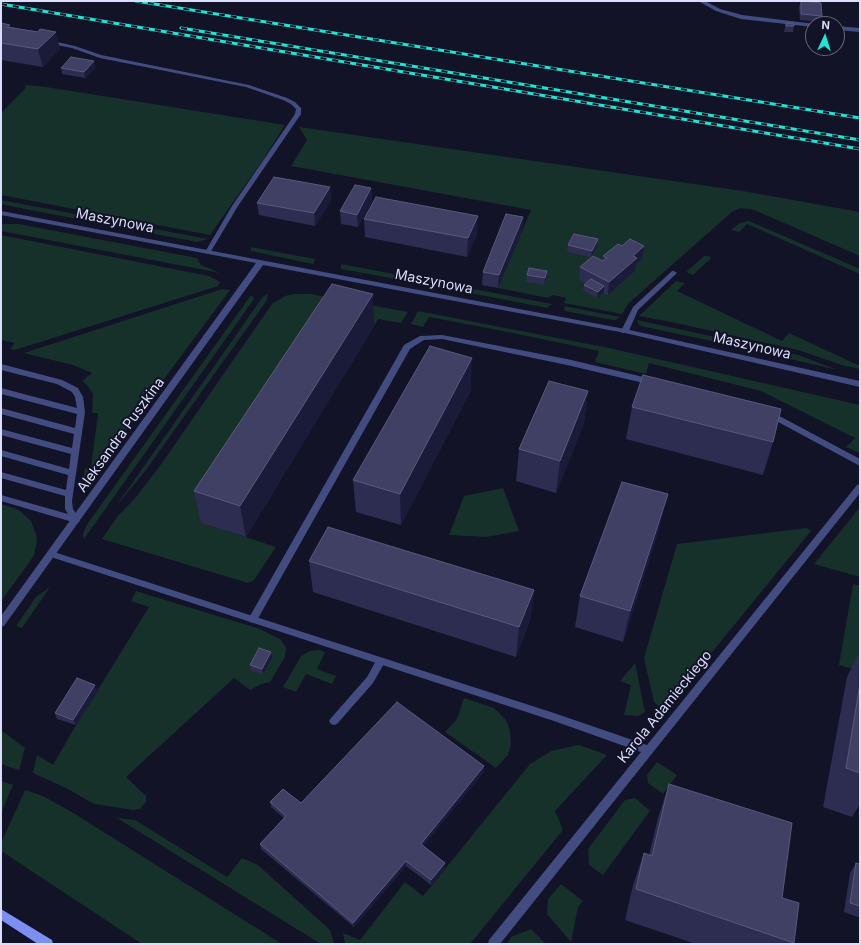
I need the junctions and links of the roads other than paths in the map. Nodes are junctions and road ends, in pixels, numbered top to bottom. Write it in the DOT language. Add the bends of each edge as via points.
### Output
graph roads {
  1 [pos="701,1"];
  2 [pos="805,24"];
  3 [pos="845,29"];
  4 [pos="860,30"];
  5 [pos="44,42"];
  6 [pos="1,213"];
  7 [pos="208,252"];
  8 [pos="261,262"];
  9 [pos="674,273"];
  10 [pos="625,331"];
  11 [pos="1,367"];
  12 [pos="860,384"];
  13 [pos="663,385"];
  14 [pos="1,391"];
  15 [pos="1,411"];
  16 [pos="763,411"];
  17 [pos="81,412"];
  18 [pos="1,432"];
  19 [pos="78,432"];
  20 [pos="75,452"];
  21 [pos="1,453"];
  22 [pos="860,463"];
  23 [pos="72,473"];
  24 [pos="1,475"];
  25 [pos="860,487"];
  26 [pos="69,494"];
  27 [pos="1,498"];
  28 [pos="76,520"];
  29 [pos="51,554"];
  30 [pos="253,619"];
  31 [pos="1,623"];
  32 [pos="380,662"];
  33 [pos="334,720"];
  34 [pos="649,750"];
  35 [pos="1,914"];
  36 [pos="48,944"];
  37 [pos="493,944"];
  1 -- 2 [label="street" via="718,10 741,17"];
  3 -- 4 [label="street"];
  5 -- 7 [label="street" via="247,86 285,98 299,109"];
  6 -- 7 [label="street, Maszynowa"];
  7 -- 8 [label="street, Maszynowa"];
  8 -- 10 [label="street, Maszynowa"];
  8 -- 28 [label="street, Aleksandra Puszkina"];
  9 -- 10 [label="street" via="635,308"];
  10 -- 12 [label="street, Maszynowa"];
  11 -- 17 [label="street" via="68,386 75,390 79,397"];
  13 -- 30 [label="street" via="567,362 442,337 423,338 413,343 407,347"];
  14 -- 17 [label="street"];
  15 -- 19 [label="street"];
  16 -- 22 [label="street"];
  17 -- 19 [label="street"];
  18 -- 20 [label="street"];
  19 -- 20 [label="street"];
  20 -- 23 [label="street"];
  21 -- 23 [label="street"];
  23 -- 26 [label="street"];
  24 -- 26 [label="street"];
  25 -- 34 [label="street, Karola Adamieckiego"];
  26 -- 28 [label="street" via="69,509"];
  27 -- 28 [label="street"];
  28 -- 29 [label="street, Aleksandra Puszkina"];
  29 -- 30 [label="street"];
  29 -- 31 [label="street, Aleksandra Puszkina"];
  30 -- 32 [label="street"];
  32 -- 33 [label="street" via="370,680"];
  32 -- 34 [label="street"];
  34 -- 37 [label="street, Karola Adamieckiego"];
  35 -- 36 [label="main road"];
}
